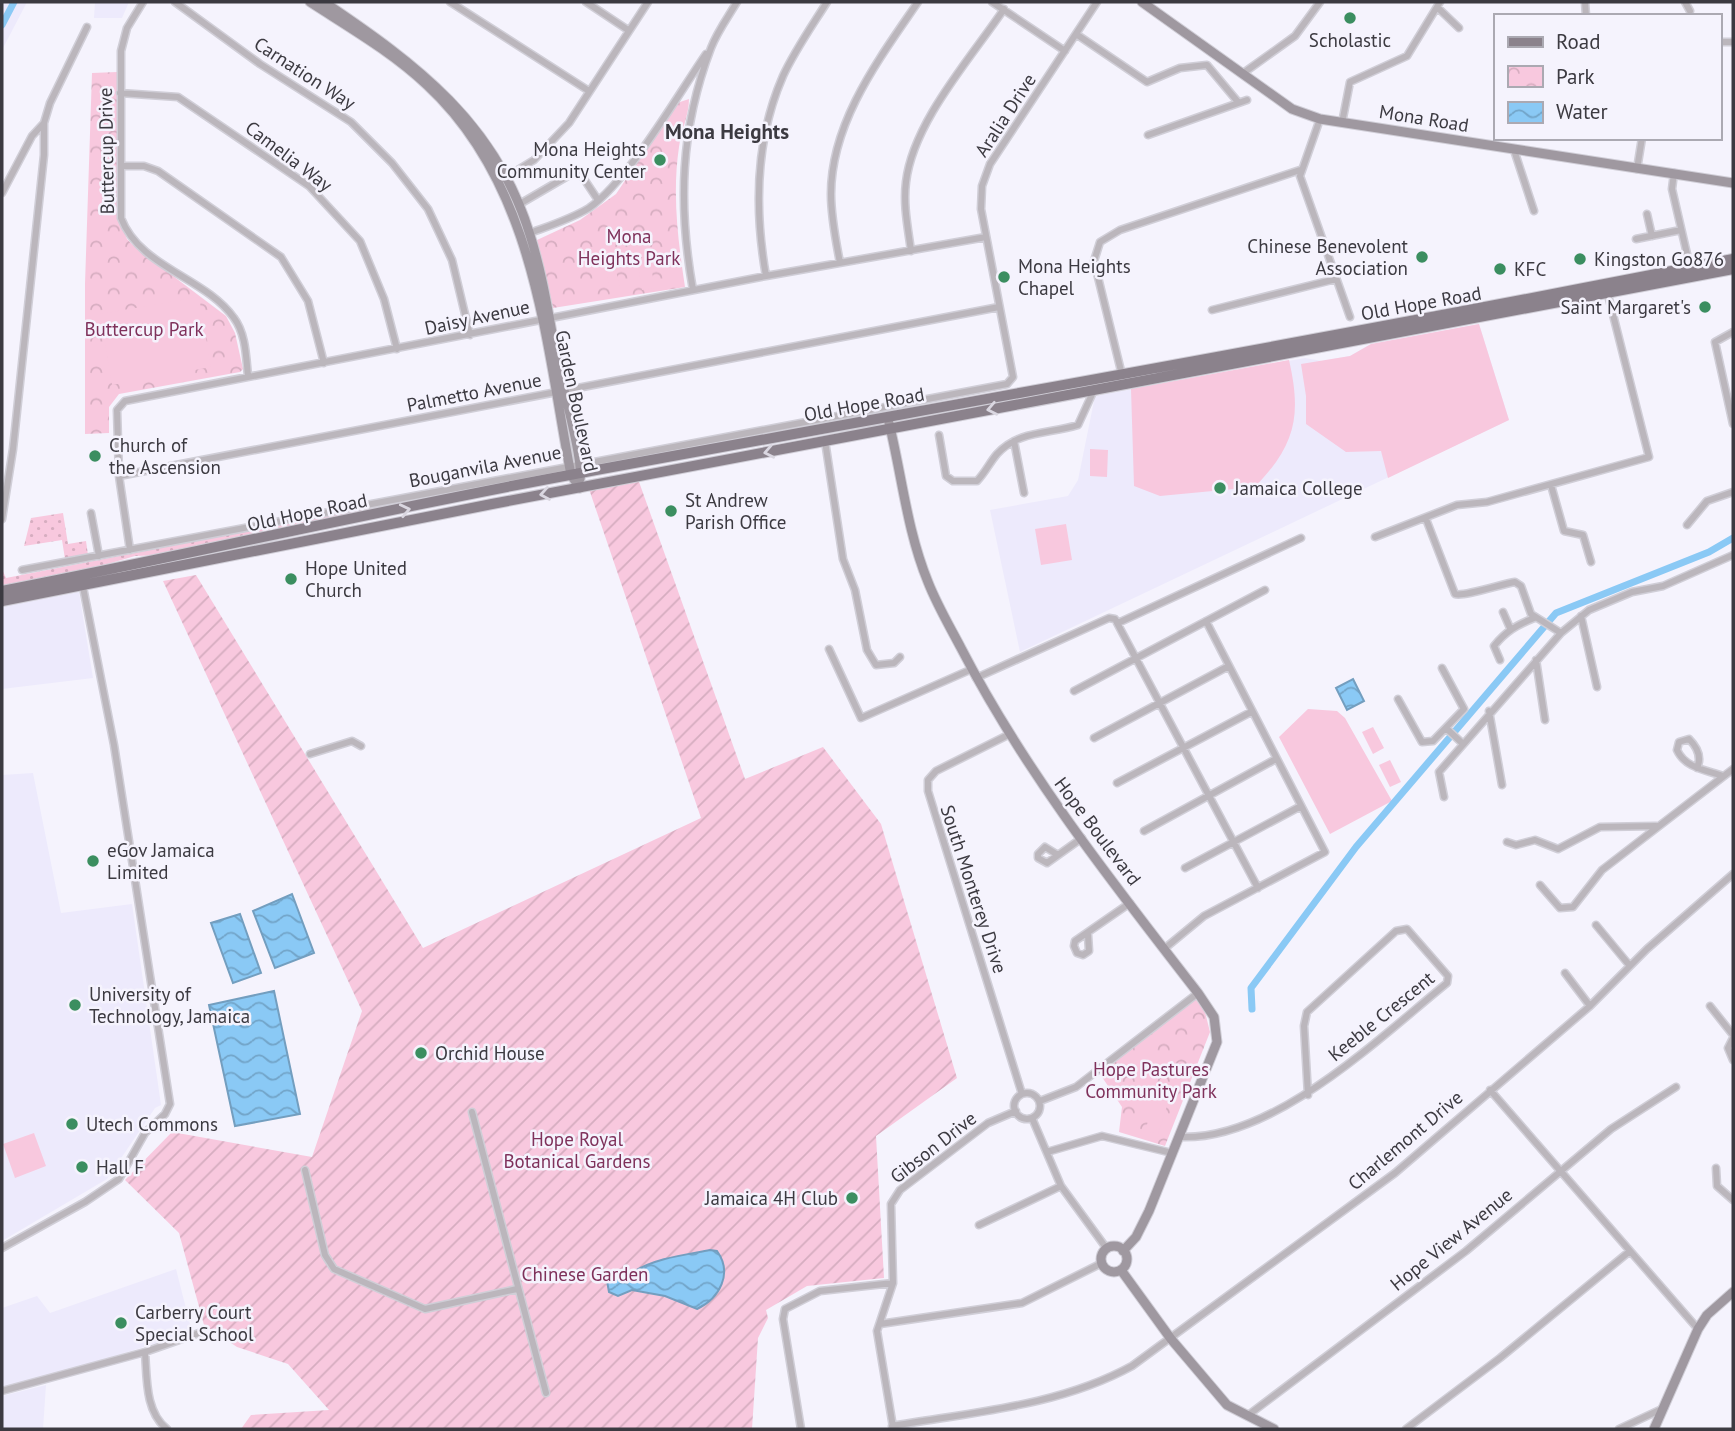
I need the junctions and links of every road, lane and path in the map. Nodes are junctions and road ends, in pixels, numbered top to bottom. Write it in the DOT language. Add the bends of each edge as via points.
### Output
graph roads {
  1 [pos="143,2"];
  2 [pos="175,2"];
  3 [pos="310,2"];
  4 [pos="324,2"];
  5 [pos="450,2"];
  6 [pos="586,2"];
  7 [pos="648,2"];
  8 [pos="737,2"];
  9 [pos="827,2"];
  10 [pos="918,2"];
  11 [pos="992,2"];
  12 [pos="1097,2"];
  13 [pos="1320,2"];
  14 [pos="1685,2"];
  15 [pos="1145,3"];
  16 [pos="1439,5"];
  17 [pos="1004,9"];
  18 [pos="1690,11"];
  19 [pos="88,27"];
  20 [pos="1459,28"];
  21 [pos="628,30"];
  22 [pos="1076,34"];
  23 [pos="712,47"];
  24 [pos="1065,51"];
  25 [pos="1242,74"];
  26 [pos="589,91"];
  27 [pos="120,93"];
  28 [pos="1247,100"];
  29 [pos="1238,103"];
  30 [pos="1320,119"];
  31 [pos="44,122"];
  32 [pos="1342,123"];
  33 [pos="1148,135"];
  34 [pos="1642,140"];
  35 [pos="1497,143"];
  36 [pos="1514,150"];
  37 [pos="121,166"];
  38 [pos="1637,169"];
  39 [pos="1300,170"];
  40 [pos="1674,173"];
  41 [pos="502,180"];
  42 [pos="1733,185"];
  43 [pos="2,193"];
  44 [pos="598,200"];
  45 [pos="518,205"];
  46 [pos="1534,211"];
  47 [pos="1647,214"];
  48 [pos="1681,230"];
  49 [pos="530,233"];
  50 [pos="1652,236"];
  51 [pos="986,237"];
  52 [pos="1636,239"];
  53 [pos="911,251"];
  54 [pos="1687,254"];
  55 [pos="1733,259"];
  56 [pos="840,263"];
  57 [pos="1733,270"];
  58 [pos="766,276"];
  59 [pos="1336,279"];
  60 [pos="1607,288"];
  61 [pos="693,290"];
  62 [pos="999,307"];
  63 [pos="1212,310"];
  64 [pos="1350,317"];
  65 [pos="545,319"];
  66 [pos="1733,332"];
  67 [pos="470,335"];
  68 [pos="397,349"];
  69 [pos="324,363"];
  70 [pos="248,376"];
  71 [pos="1123,380"];
  72 [pos="1011,381"];
  73 [pos="1094,390"];
  74 [pos="559,392"];
  75 [pos="888,418"];
  76 [pos="1733,424"];
  77 [pos="891,429"];
  78 [pos="939,435"];
  79 [pos="825,441"];
  80 [pos="1014,441"];
  81 [pos="575,469"];
  82 [pos="119,476"];
  83 [pos="1551,485"];
  84 [pos="580,488"];
  85 [pos="1733,492"];
  86 [pos="1024,493"];
  87 [pos="90,513"];
  88 [pos="2,519"];
  89 [pos="1426,519"];
  90 [pos="1687,524"];
  91 [pos="1375,537"];
  92 [pos="1301,538"];
  93 [pos="130,550"];
  94 [pos="1733,555"];
  95 [pos="99,556"];
  96 [pos="1591,562"];
  97 [pos="22,570"];
  98 [pos="82,581"];
  99 [pos="1265,590"];
  100 [pos="2,591"];
  101 [pos="2,601"];
  102 [pos="1503,612"];
  103 [pos="1581,616"];
  104 [pos="1534,618"];
  105 [pos="1206,621"];
  106 [pos="1118,623"];
  107 [pos="1510,628"];
  108 [pos="1561,633"];
  109 [pos="829,649"];
  110 [pos="900,657"];
  111 [pos="1133,659"];
  112 [pos="1500,660"];
  113 [pos="1536,660"];
  114 [pos="1227,667"];
  115 [pos="1442,668"];
  116 [pos="974,673"];
  117 [pos="1597,687"];
  118 [pos="1073,691"];
  119 [pos="1398,699"];
  120 [pos="1158,703"];
  121 [pos="1489,711"];
  122 [pos="1251,712"];
  123 [pos="1545,720"];
  124 [pos="1447,729"];
  125 [pos="1008,735"];
  126 [pos="1094,738"];
  127 [pos="1462,743"];
  128 [pos="361,746"];
  129 [pos="1182,750"];
  130 [pos="310,754"];
  131 [pos="1276,760"];
  132 [pos="1697,768"];
  133 [pos="1733,769"];
  134 [pos="1723,776"];
  135 [pos="1117,783"];
  136 [pos="1502,785"];
  137 [pos="1208,797"];
  138 [pos="1444,797"];
  139 [pos="1301,806"];
  140 [pos="1656,826"];
  141 [pos="1144,831"];
  142 [pos="1082,838"];
  143 [pos="1507,842"];
  144 [pos="1232,843"];
  145 [pos="1058,855"];
  146 [pos="1185,868"];
  147 [pos="1733,874"];
  148 [pos="1540,885"];
  149 [pos="1258,888"];
  150 [pos="1130,903"];
  151 [pos="1596,925"];
  152 [pos="1088,936"];
  153 [pos="1164,948"];
  154 [pos="1630,966"];
  155 [pos="1565,973"];
  156 [pos="1198,993"];
  157 [pos="1590,1006"];
  158 [pos="1710,1006"];
  159 [pos="1733,1037"];
  160 [pos="1733,1060"];
  161 [pos="1676,1087"];
  162 [pos="1490,1090"];
  163 [pos="1023,1094"];
  164 [pos="1308,1095"];
  165 [pos="1040,1101"];
  166 [pos="1016,1111"];
  167 [pos="472,1112"];
  168 [pos="1032,1118"];
  169 [pos="1180,1137"];
  170 [pos="1047,1152"];
  171 [pos="1172,1153"];
  172 [pos="1716,1168"];
  173 [pos="305,1170"];
  174 [pos="1560,1170"];
  175 [pos="1061,1186"];
  176 [pos="1733,1199"];
  177 [pos="979,1225"];
  178 [pos="2,1248"];
  179 [pos="1107,1249"];
  180 [pos="1124,1251"];
  181 [pos="1630,1251"];
  182 [pos="1102,1263"];
  183 [pos="1121,1270"];
  184 [pos="893,1283"];
  185 [pos="517,1289"];
  186 [pos="1733,1292"];
  187 [pos="880,1324"];
  188 [pos="1698,1329"];
  189 [pos="202,1332"];
  190 [pos="1171,1339"];
  191 [pos="145,1352"];
  192 [pos="2,1391"];
  193 [pos="546,1393"];
  194 [pos="1665,1407"];
  195 [pos="1247,1416"];
  196 [pos="893,1427"];
  197 [pos="167,1429"];
  198 [pos="801,1429"];
  199 [pos="1274,1429"];
  200 [pos="1406,1429"];
  201 [pos="1619,1429"];
  202 [pos="1654,1429"];
  1 -- 27 [label="street, Buttercup Drive" via="127,28 121,51"];
  2 -- 67 [label="street, Carnation Way" via="351,122 392,163 428,209 452,260"];
  3 -- 41 [label="street, Garden Boulevard" via="426,84 469,131"];
  4 -- 41 [label="street, Garden Boulevard" via="430,79 472,124"];
  5 -- 26 [label="street"];
  6 -- 21 [label="street"];
  7 -- 21 [label="street"];
  8 -- 23 [label="street"];
  9 -- 58 [label="street" via="783,75 769,116 759,165 758,200"];
  10 -- 56 [label="street" via="869,76 840,139 831,194"];
  11 -- 17 [label="street"];
  12 -- 22 [label="street, Aralia Drive"];
  13 -- 25 [label="street" via="1295,36"];
  14 -- 18 [label="street"];
  15 -- 25 [label="street, Mona Road"];
  16 -- 20 [label="street"];
  16 -- 32 [label="street" via="1407,56 1350,82"];
  17 -- 24 [label="street"];
  17 -- 53 [label="street" via="916,144 906,182"];
  19 -- 31 [label="street"];
  21 -- 26 [label="street"];
  22 -- 24 [label="street, Aralia Drive"];
  22 -- 29 [label="street" via="1147,82 1180,68 1207,65"];
  23 -- 44 [label="street" via="642,148"];
  23 -- 61 [label="street" via="683,169 683,236"];
  24 -- 51 [label="street, Aralia Drive" via="990,164 981,196"];
  25 -- 30 [label="street, Mona Road" via="1292,109"];
  26 -- 41 [label="street" via="553,142"];
  27 -- 37 [label="street, Buttercup Drive"];
  27 -- 68 [label="street, Camelia Way" via="178,97 309,186 360,241 384,299"];
  28 -- 29 [label="street"];
  29 -- 33 [label="street"];
  30 -- 32 [label="street, Mona Road"];
  30 -- 39 [label="street"];
  31 -- 43 [label="street"];
  31 -- 88 [label="street" via="41,189"];
  32 -- 35 [label="street, Mona Road"];
  34 -- 38 [label="street"];
  35 -- 36 [label="street, Mona Road"];
  36 -- 38 [label="street, Mona Road"];
  36 -- 46 [label="street"];
  37 -- 69 [label="street" via="158,171 281,257 309,301"];
  37 -- 70 [label="street, Buttercup Drive" via="121,218 127,232 138,246 234,317 242,332"];
  38 -- 40 [label="street, Mona Road"];
  39 -- 59 [label="street"];
  39 -- 71 [label="street" via="1161,215 1100,242 1094,261"];
  40 -- 42 [label="street, Mona Road"];
  40 -- 48 [label="street" via="1672,189"];
  41 -- 45 [label="street, Garden Boulevard"];
  41 -- 65 [label="street, Garden Boulevard"];
  44 -- 45 [label="street" via="578,170"];
  44 -- 49 [label="street"];
  45 -- 49 [label="street, Garden Boulevard"];
  47 -- 50 [label="street"];
  48 -- 50 [label="street"];
  48 -- 54 [label="street"];
  49 -- 65 [label="street, Garden Boulevard"];
  50 -- 52 [label="street"];
  51 -- 53 [label="street, Daisy Avenue"];
  51 -- 62 [label="street, Aralia Drive"];
  53 -- 56 [label="street, Daisy Avenue"];
  55 -- 60 [label="main road, Old Hope Road"];
  56 -- 58 [label="street, Daisy Avenue"];
  57 -- 60 [label="main road, Old Hope Road"];
  58 -- 61 [label="street, Daisy Avenue"];
  59 -- 63 [label="street"];
  59 -- 64 [label="street"];
  60 -- 71 [label="main road, Old Hope Road"];
  60 -- 83 [label="street" via="1651,453 1645,460"];
  61 -- 65 [label="street, Daisy Avenue"];
  62 -- 72 [label="street, Aralia Drive"];
  62 -- 74 [label="street, Palmetto Avenue"];
  65 -- 67 [label="street, Daisy Avenue"];
  65 -- 74 [label="street, Garden Boulevard"];
  66 -- 76 [label="street" via="1716,342"];
  67 -- 68 [label="street, Daisy Avenue"];
  68 -- 69 [label="street, Daisy Avenue"];
  69 -- 70 [label="street, Daisy Avenue"];
  70 -- 82 [label="street, Daisy Avenue" via="121,403 117,411"];
  71 -- 73 [label="main road, Old Hope Road"];
  71 -- 75 [label="main road, Old Hope Road"];
  72 -- 81 [label="street, Bouganvila Avenue"];
  73 -- 77 [label="main road, Old Hope Road, one-way"];
  73 -- 80 [label="street" via="1078,425"];
  74 -- 81 [label="street, Garden Boulevard"];
  74 -- 82 [label="street, Palmetto Avenue"];
  75 -- 77 [label="street, Hope Boulevard"];
  75 -- 81 [label="main road, Old Hope Road"];
  77 -- 79 [label="main road, Old Hope Road"];
  77 -- 116 [label="street, Hope Boulevard" via="912,537 928,584"];
  78 -- 80 [label="street" via="946,476 953,481 977,481 996,455"];
  79 -- 84 [label="main road, Old Hope Road, one-way"];
  79 -- 110 [label="street" via="839,537 867,650 876,664 894,663"];
  80 -- 86 [label="street"];
  81 -- 84 [label="street, Garden Boulevard"];
  81 -- 93 [label="street, Bouganvila Avenue"];
  98 -- 81 [label="main road, Old Hope Road, one-way"];
  82 -- 93 [label="street, Daisy Avenue"];
  83 -- 89 [label="street" via="1457,505"];
  83 -- 96 [label="street" via="1564,531 1583,534"];
  84 -- 98 [label="main road, Old Hope Road, one-way"];
  85 -- 90 [label="street" via="1707,501"];
  87 -- 95 [label="street"];
  89 -- 91 [label="street"];
  89 -- 104 [label="street" via="1455,594 1515,582"];
  92 -- 106 [label="street"];
  93 -- 95 [label="street, Bouganvila Avenue"];
  94 -- 103 [label="street" via="1663,586 1611,600"];
  95 -- 97 [label="street, Bouganvila Avenue"];
  98 -- 100 [label="main road, Old Hope Road"];
  98 -- 101 [label="main road, Old Hope Road"];
  98 -- 178 [label="street" via="118,769 170,1104 145,1133 119,1179"];
  99 -- 105 [label="street"];
  102 -- 107 [label="street"];
  103 -- 108 [label="street"];
  103 -- 117 [label="street"];
  104 -- 107 [label="street"];
  104 -- 108 [label="street"];
  105 -- 111 [label="street"];
  105 -- 114 [label="street"];
  106 -- 111 [label="street"];
  106 -- 116 [label="street" via="1109,618"];
  107 -- 112 [label="street" via="1494,646"];
  108 -- 113 [label="street"];
  109 -- 116 [label="street" via="862,718"];
  111 -- 118 [label="street"];
  111 -- 120 [label="street"];
  113 -- 121 [label="street"];
  113 -- 123 [label="street"];
  114 -- 120 [label="street"];
  114 -- 122 [label="street"];
  115 -- 124 [label="street" via="1464,709"];
  116 -- 125 [label="street, Hope Boulevard"];
  119 -- 124 [label="street" via="1422,742 1433,741"];
  120 -- 126 [label="street"];
  120 -- 129 [label="street"];
  121 -- 127 [label="street"];
  121 -- 136 [label="street"];
  122 -- 129 [label="street"];
  122 -- 131 [label="street"];
  124 -- 127 [label="street"];
  125 -- 142 [label="street, Hope Boulevard"];
  125 -- 163 [label="street, South Monterey Drive" via="936,771 928,780 928,791"];
  127 -- 138 [label="street" via="1438,772"];
  128 -- 130 [label="street" via="352,741"];
  129 -- 135 [label="street"];
  129 -- 137 [label="street"];
  131 -- 137 [label="street"];
  131 -- 139 [label="street"];
  132 -- 132 [label="street" via="1678,755 1679,742 1689,739 1693,744 1699,758"];
  132 -- 134 [label="street"];
  133 -- 134 [label="street"];
  134 -- 140 [label="street"];
  137 -- 141 [label="street"];
  137 -- 144 [label="street"];
  139 -- 144 [label="street"];
  139 -- 149 [label="street" via="1325,852"];
  140 -- 143 [label="street" via="1600,827 1558,849 1535,840 1516,845"];
  140 -- 148 [label="street" via="1602,870 1573,907 1560,908"];
  142 -- 145 [label="street"];
  142 -- 150 [label="street, Hope Boulevard"];
  144 -- 146 [label="street"];
  144 -- 149 [label="street"];
  147 -- 154 [label="street, Charlemont Drive"];
  149 -- 153 [label="street" via="1204,916"];
  150 -- 152 [label="street"];
  150 -- 153 [label="street, Hope Boulevard"];
  151 -- 154 [label="street"];
  153 -- 156 [label="street, Hope Boulevard"];
  154 -- 157 [label="street, Charlemont Drive"];
  155 -- 157 [label="street"];
  156 -- 165 [label="street" via="1076,1087"];
  156 -- 169 [label="street, Hope Boulevard" via="1214,1017 1217,1042"];
  157 -- 162 [label="street, Charlemont Drive"];
  158 -- 159 [label="street"];
  159 -- 160 [label="street" via="1728,1048"];
  161 -- 174 [label="street, Hope View Avenue" via="1611,1129"];
  162 -- 174 [label="street"];
  162 -- 190 [label="street, Charlemont Drive" via="1395,1173"];
  163 -- 165 [label="street" via="1031,1093"];
  163 -- 166 [label="street" via="1015,1103"];
  164 -- 164 [label="street, Keeble Crescent" via="1448,981 1407,929 1398,929 1307,1012"];
  164 -- 169 [label="street, Keeble Crescent" via="1209,1138"];
  165 -- 168 [label="street"];
  166 -- 168 [label="street"];
  166 -- 184 [label="street, Gibson Drive" via="988,1123 895,1196 891,1212"];
  167 -- 185 [label="street"];
  168 -- 170 [label="street"];
  169 -- 171 [label="street, Hope Boulevard"];
  170 -- 171 [label="street" via="1102,1136"];
  170 -- 175 [label="street"];
  171 -- 180 [label="street, Hope Boulevard" via="1149,1211"];
  172 -- 176 [label="street" via="1717,1186"];
  173 -- 185 [label="street" via="326,1255 334,1269 425,1309"];
  174 -- 181 [label="street"];
  174 -- 195 [label="street, Hope View Avenue" via="1466,1251"];
  175 -- 177 [label="street"];
  175 -- 179 [label="street"];
  179 -- 180 [label="street"];
  179 -- 182 [label="street"];
  180 -- 183 [label="street" via="1127,1261"];
  181 -- 188 [label="street"];
  181 -- 200 [label="street"];
  182 -- 183 [label="street" via="1110,1271"];
  182 -- 187 [label="street" via="1022,1303"];
  183 -- 190 [label="street"];
  184 -- 187 [label="street, Gibson Drive"];
  184 -- 198 [label="street" via="820,1291 789,1305 783,1313"];
  185 -- 193 [label="street"];
  186 -- 188 [label="street"];
  187 -- 196 [label="street, Gibson Drive" via="877,1331"];
  188 -- 194 [label="street"];
  189 -- 191 [label="street"];
  190 -- 195 [label="street" via="1227,1405"];
  190 -- 196 [label="street, Charlemont Drive" via="1109,1378 1065,1396"];
  191 -- 192 [label="street"];
  191 -- 197 [label="street" via="150,1403"];
  194 -- 201 [label="street"];
  194 -- 202 [label="street"];
  195 -- 199 [label="street"];
}
